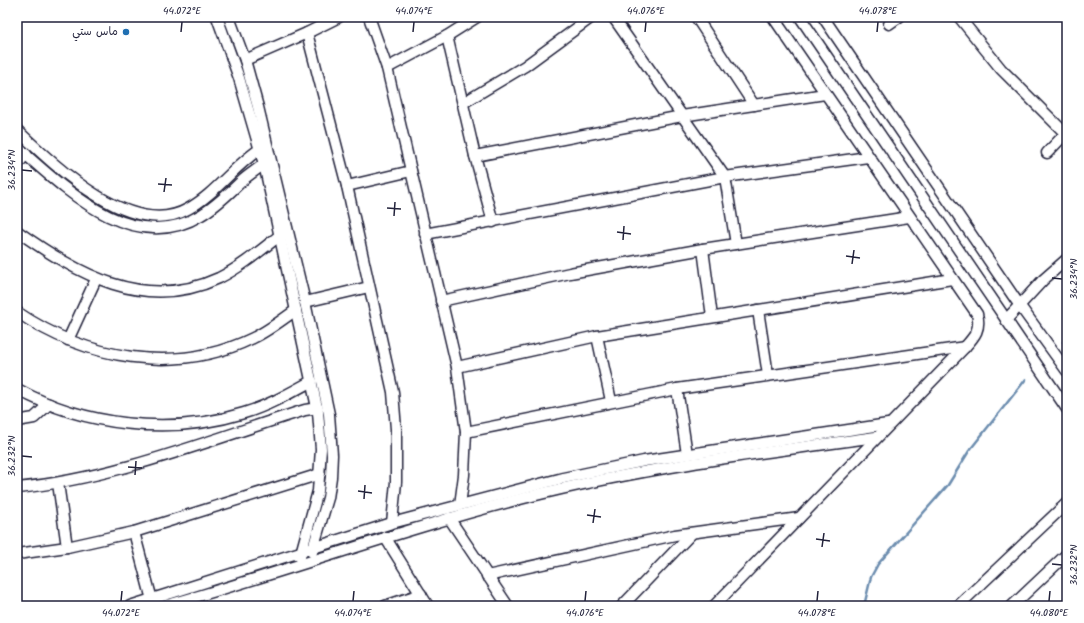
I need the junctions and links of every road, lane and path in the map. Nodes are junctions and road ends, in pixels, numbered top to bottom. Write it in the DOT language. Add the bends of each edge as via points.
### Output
graph roads {
  1 [pos="217,17"];
  2 [pos="229,17"];
  3 [pos="339,17"];
  4 [pos="369,17"];
  5 [pos="477,17"];
  6 [pos="592,17"];
  7 [pos="613,17"];
  8 [pos="696,17"];
  9 [pos="772,17"];
  10 [pos="800,17"];
  11 [pos="823,17"];
  12 [pos="899,17"];
  13 [pos="959,17"];
  14 [pos="889,24"];
  15 [pos="307,34"];
  16 [pos="447,36"];
  17 [pos="245,60"];
  18 [pos="387,68"];
  19 [pos="825,94"];
  20 [pos="463,103"];
  21 [pos="754,105"];
  22 [pos="682,116"];
  23 [pos="17,130"];
  24 [pos="1066,133"];
  25 [pos="17,146"];
  26 [pos="263,147"];
  27 [pos="1047,153"];
  28 [pos="26,154"];
  29 [pos="475,156"];
  30 [pos="868,157"];
  31 [pos="266,161"];
  32 [pos="17,165"];
  33 [pos="410,171"];
  34 [pos="725,177"];
  35 [pos="348,186"];
  36 [pos="909,217"];
  37 [pos="493,222"];
  38 [pos="17,231"];
  39 [pos="425,234"];
  40 [pos="279,236"];
  41 [pos="736,244"];
  42 [pos="703,249"];
  43 [pos="1067,259"];
  44 [pos="96,279"];
  45 [pos="952,279"];
  46 [pos="369,287"];
  47 [pos="441,301"];
  48 [pos="306,302"];
  49 [pos="1020,306"];
  50 [pos="296,310"];
  51 [pos="758,310"];
  52 [pos="18,317"];
  53 [pos="712,317"];
  54 [pos="1006,320"];
  55 [pos="597,336"];
  56 [pos="68,340"];
  57 [pos="965,347"];
  58 [pos="457,367"];
  59 [pos="1067,371"];
  60 [pos="768,375"];
  61 [pos="312,381"];
  62 [pos="677,388"];
  63 [pos="17,389"];
  64 [pos="611,401"];
  65 [pos="49,404"];
  66 [pos="318,408"];
  67 [pos="1067,409"];
  68 [pos="17,421"];
  69 [pos="888,424"];
  70 [pos="466,432"];
  71 [pos="876,437"];
  72 [pos="687,454"];
  73 [pos="320,474"];
  74 [pos="590,477"];
  75 [pos="58,483"];
  76 [pos="17,488"];
  77 [pos="460,504"];
  78 [pos="1067,504"];
  79 [pos="449,518"];
  80 [pos="799,518"];
  81 [pos="392,523"];
  82 [pos="134,532"];
  83 [pos="692,533"];
  84 [pos="385,537"];
  85 [pos="67,547"];
  86 [pos="313,548"];
  87 [pos="301,552"];
  88 [pos="17,554"];
  89 [pos="1067,554"];
  90 [pos="310,560"];
  91 [pos="298,564"];
  92 [pos="488,576"];
  93 [pos="421,594"];
  94 [pos="152,600"];
  95 [pos="130,606"];
  96 [pos="164,606"];
  97 [pos="385,606"];
  98 [pos="428,606"];
  99 [pos="508,606"];
  100 [pos="622,606"];
  101 [pos="714,606"];
  102 [pos="958,606"];
  103 [pos="1012,606"];
  1 -- 26 [label="street"];
  2 -- 17 [label="street"];
  3 -- 15 [label="street"];
  4 -- 18 [label="street"];
  5 -- 16 [label="street"];
  6 -- 20 [label="street" via="525,66"];
  7 -- 22 [label="street"];
  8 -- 21 [label="street"];
  9 -- 19 [label="street"];
  10 -- 54 [label="street"];
  11 -- 49 [label="street"];
  12 -- 14 [label="street"];
  13 -- 24 [label="street" via="1001,69"];
  15 -- 17 [label="street"];
  15 -- 35 [label="street"];
  16 -- 18 [label="street"];
  16 -- 20 [label="street"];
  17 -- 26 [label="street" via="258,107"];
  18 -- 33 [label="street"];
  19 -- 21 [label="street"];
  19 -- 30 [label="street"];
  20 -- 29 [label="street"];
  21 -- 22 [label="street"];
  22 -- 29 [label="street"];
  22 -- 34 [label="street"];
  23 -- 26 [label="street" via="60,168 96,194 124,209 155,216 175,215 188,209"];
  24 -- 27 [label="street"];
  25 -- 28 [label="street"];
  26 -- 31 [label="street"];
  28 -- 31 [label="street" via="64,188 97,210 121,222 157,229 178,226 201,215"];
  28 -- 32 [label="street"];
  29 -- 37 [label="street"];
  30 -- 34 [label="street"];
  30 -- 36 [label="street"];
  31 -- 40 [label="street"];
  31 -- 48 [label="street"];
  33 -- 35 [label="street"];
  33 -- 39 [label="street"];
  34 -- 37 [label="street"];
  34 -- 41 [label="street"];
  35 -- 46 [label="street"];
  36 -- 41 [label="street"];
  36 -- 45 [label="street"];
  37 -- 39 [label="street"];
  38 -- 44 [label="street" via="53,256"];
  39 -- 47 [label="street"];
  40 -- 44 [label="street" via="241,266 197,287 170,292 139,290"];
  40 -- 50 [label="street"];
  41 -- 42 [label="street"];
  42 -- 47 [label="street" via="570,273"];
  42 -- 53 [label="street"];
  43 -- 49 [label="street" via="1043,280"];
  44 -- 56 [label="street"];
  45 -- 51 [label="street"];
  45 -- 57 [label="street" via="977,314 979,322 976,334"];
  46 -- 48 [label="street"];
  46 -- 81 [label="street" via="393,392 396,482"];
  47 -- 58 [label="street"];
  48 -- 86 [label="street" via="329,414 331,436 328,498"];
  49 -- 54 [label="street"];
  49 -- 59 [label="street"];
  50 -- 56 [label="street" via="253,338 202,356 169,360 136,358 103,352"];
  50 -- 61 [label="street"];
  51 -- 53 [label="street"];
  51 -- 60 [label="street"];
  52 -- 56 [label="street"];
  53 -- 55 [label="street"];
  54 -- 67 [label="street"];
  55 -- 58 [label="street"];
  55 -- 64 [label="street"];
  57 -- 60 [label="street"];
  57 -- 69 [label="street"];
  58 -- 70 [label="street"];
  60 -- 62 [label="street"];
  61 -- 65 [label="street" via="244,413 172,426 128,424"];
  61 -- 66 [label="street"];
  62 -- 64 [label="street"];
  62 -- 72 [label="street"];
  63 -- 65 [label="street"];
  64 -- 70 [label="street"];
  65 -- 68 [label="street" via="34,418"];
  66 -- 73 [label="street"];
  66 -- 75 [label="street" via="134,465"];
  69 -- 71 [label="street"];
  69 -- 72 [label="street"];
  70 -- 77 [label="street"];
  71 -- 74 [label="street"];
  71 -- 80 [label="street"];
  72 -- 74 [label="street"];
  73 -- 82 [label="street"];
  73 -- 87 [label="street" via="314,509"];
  74 -- 77 [label="street"];
  74 -- 79 [label="street"];
  75 -- 76 [label="street"];
  75 -- 85 [label="street"];
  77 -- 81 [label="street"];
  78 -- 102 [label="street"];
  79 -- 84 [label="street"];
  79 -- 92 [label="street"];
  80 -- 83 [label="street"];
  80 -- 101 [label="street"];
  81 -- 86 [label="street"];
  82 -- 85 [label="street"];
  82 -- 94 [label="street"];
  83 -- 92 [label="street"];
  83 -- 100 [label="street"];
  84 -- 90 [label="street"];
  84 -- 93 [label="street"];
  85 -- 88 [label="street"];
  86 -- 87 [label="street"];
  86 -- 90 [label="street"];
  87 -- 91 [label="street"];
  87 -- 94 [label="street"];
  89 -- 103 [label="street"];
  90 -- 91 [label="street"];
  91 -- 96 [label="street"];
  92 -- 99 [label="street"];
  93 -- 97 [label="street"];
  93 -- 98 [label="street"];
  94 -- 95 [label="street"];
}
